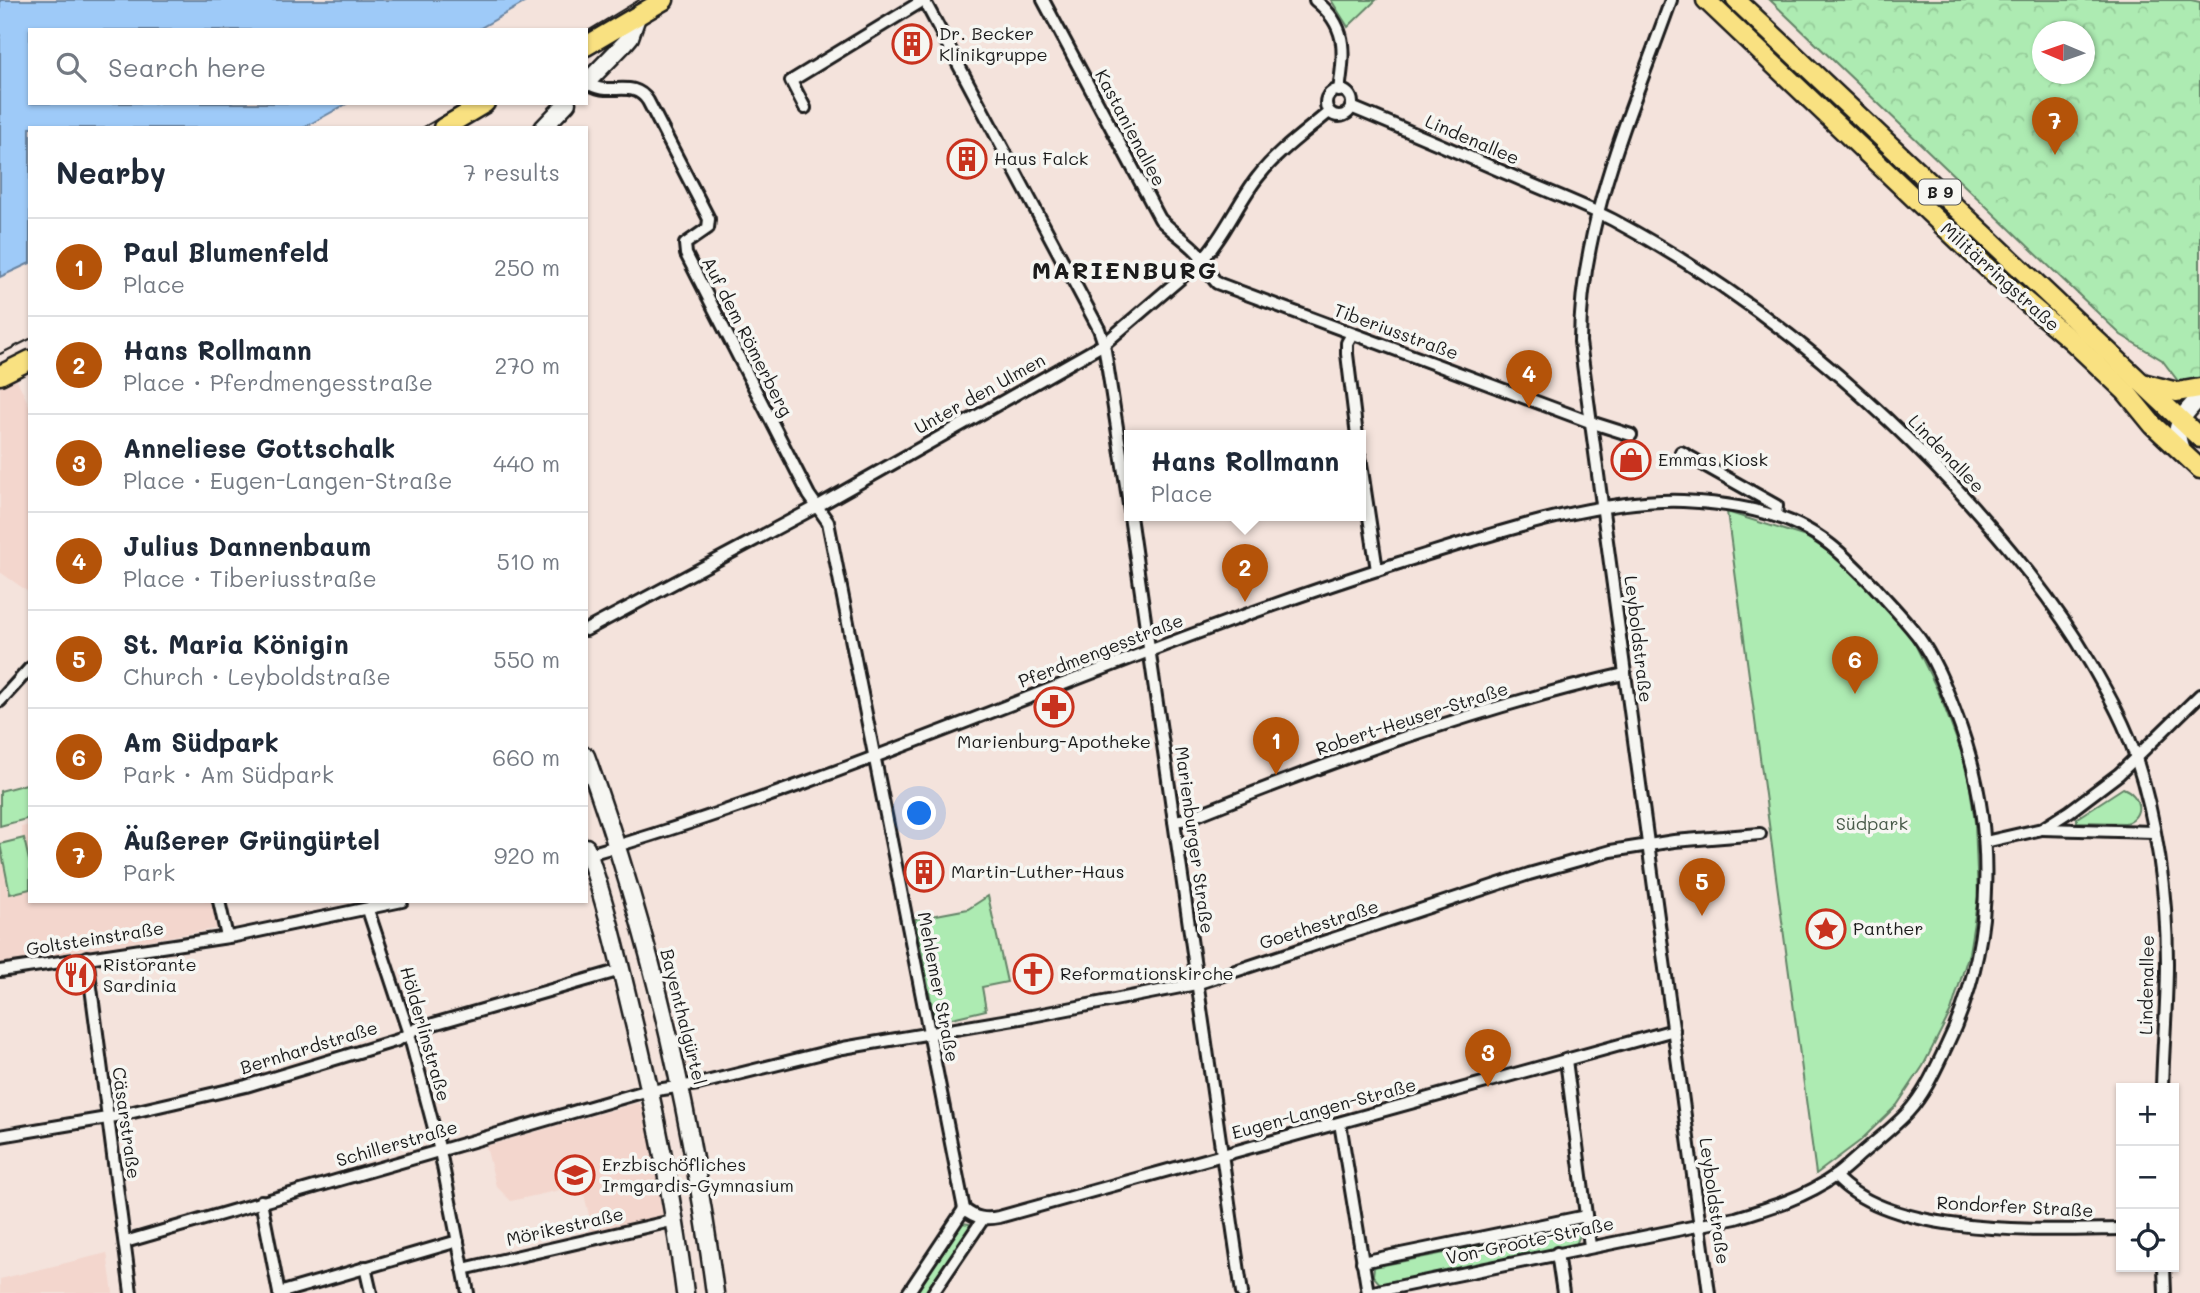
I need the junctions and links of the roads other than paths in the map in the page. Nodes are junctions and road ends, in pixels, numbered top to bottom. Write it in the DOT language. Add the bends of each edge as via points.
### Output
graph roads {
  1 [pos="664,0"];
  2 [pos="924,0"];
  3 [pos="1043,0"];
  4 [pos="1315,0"];
  5 [pos="1671,0"];
  6 [pos="1706,0"];
  7 [pos="1736,0"];
  8 [pos="637,17"];
  9 [pos="588,45"];
  10 [pos="588,80"];
  11 [pos="588,84"];
  12 [pos="1339,91"];
  13 [pos="482,105"];
  14 [pos="565,105"];
  15 [pos="1351,107"];
  16 [pos="805,108"];
  17 [pos="1329,112"];
  18 [pos="446,126"];
  19 [pos="545,126"];
  20 [pos="1598,213"];
  21 [pos="1202,260"];
  22 [pos="1352,334"];
  23 [pos="1104,344"];
  24 [pos="28,350"];
  25 [pos="28,361"];
  26 [pos="0,364"];
  27 [pos="0,375"];
  28 [pos="2132,386"];
  29 [pos="2200,388"];
  30 [pos="2200,397"];
  31 [pos="2179,420"];
  32 [pos="1590,422"];
  33 [pos="1356,430"];
  34 [pos="1631,435"];
  35 [pos="2200,438"];
  36 [pos="1681,452"];
  37 [pos="2182,452"];
  38 [pos="2200,469"];
  39 [pos="1124,475"];
  40 [pos="1366,497"];
  41 [pos="818,506"];
  42 [pos="1603,509"];
  43 [pos="1776,516"];
  44 [pos="1131,521"];
  45 [pos="1377,570"];
  46 [pos="588,629"];
  47 [pos="1151,651"];
  48 [pos="28,670"];
  49 [pos="1625,674"];
  50 [pos="2200,695"];
  51 [pos="0,701"];
  52 [pos="874,756"];
  53 [pos="2136,756"];
  54 [pos="588,762"];
  55 [pos="1174,821"];
  56 [pos="2042,829"];
  57 [pos="2154,832"];
  58 [pos="1760,834"];
  59 [pos="1985,842"];
  60 [pos="1647,845"];
  61 [pos="617,846"];
  62 [pos="588,852"];
  63 [pos="588,855"];
  64 [pos="219,903"];
  65 [pos="394,903"];
  66 [pos="368,910"];
  67 [pos="227,937"];
  68 [pos="87,957"];
  69 [pos="621,970"];
  70 [pos="0,971"];
  71 [pos="1196,984"];
  72 [pos="1674,1030"];
  73 [pos="929,1033"];
  74 [pos="409,1034"];
  75 [pos="1566,1060"];
  76 [pos="2162,1083"];
  77 [pos="681,1086"];
  78 [pos="650,1091"];
  79 [pos="107,1118"];
  80 [pos="1340,1123"];
  81 [pos="0,1136"];
  82 [pos="440,1151"];
  83 [pos="1222,1156"];
  84 [pos="1835,1176"];
  85 [pos="261,1201"];
  86 [pos="964,1209"];
  87 [pos="1586,1216"];
  88 [pos="984,1219"];
  89 [pos="676,1220"];
  90 [pos="1700,1225"];
  91 [pos="2116,1229"];
  92 [pos="458,1241"];
  93 [pos="125,1242"];
  94 [pos="1590,1246"];
  95 [pos="1557,1253"];
  96 [pos="1362,1262"];
  97 [pos="365,1268"];
  98 [pos="463,1269"];
  99 [pos="2164,1272"];
  100 [pos="1397,1290"];
  101 [pos="131,1293"];
  102 [pos="279,1293"];
  103 [pos="371,1293"];
  104 [pos="468,1293"];
  105 [pos="685,1293"];
  106 [pos="715,1293"];
  107 [pos="908,1293"];
  108 [pos="933,1293"];
  109 [pos="1242,1293"];
  110 [pos="1368,1293"];
  111 [pos="1563,1293"];
  112 [pos="1709,1293"];
  113 [pos="2165,1293"];
  1 -- 8 [label="main road"];
  2 -- 16 [label="street" via="791,80"];
  2 -- 23 [label="street, Marienburger Straße"];
  3 -- 21 [label="street, Kastanienallee" via="1160,219"];
  4 -- 12 [label="street" via="1342,34"];
  5 -- 20 [label="street, Leyboldstraße"];
  6 -- 28 [label="main road, Militärringstraße / B 9" via="1998,278"];
  7 -- 28 [label="main road, Militärringstraße / B 9" via="2080,324"];
  8 -- 9 [label="main road"];
  8 -- 10 [label="main road" via="625,43"];
  11 -- 41 [label="street, Auf dem Römerberg" via="594,89 633,89 645,95 709,219 708,228 685,244 686,254 787,455"];
  12 -- 15 [label="street" via="1348,94"];
  12 -- 17 [label="street" via="1326,99"];
  13 -- 18 [label="main road"];
  14 -- 19 [label="main road"];
  15 -- 17 [label="street" via="1341,116"];
  15 -- 20 [label="street, Lindenallee"];
  17 -- 21 [label="street, Unter den Ulmen" via="1256,179"];
  20 -- 32 [label="street, Leyboldstraße" via="1580,322"];
  20 -- 53 [label="street, Lindenallee" via="1746,303 1875,407 1928,459 2020,561 2065,622 2105,690"];
  21 -- 22 [label="street, Tiberiusstraße" via="1217,283"];
  21 -- 23 [label="street, Unter den Ulmen"];
  22 -- 32 [label="street, Tiberiusstraße"];
  22 -- 33 [label="street" via="1347,354"];
  23 -- 39 [label="street, Marienburger Straße"];
  23 -- 41 [label="street, Unter den Ulmen"];
  24 -- 26 [label="main road"];
  25 -- 27 [label="main road"];
  28 -- 29 [label="main road, B 9" via="2177,392"];
  28 -- 31 [label="main road, Militärringstraße / B 9"];
  28 -- 37 [label="main road, Militärringstraße / B 9" via="2154,425"];
  30 -- 31 [label="main road"];
  31 -- 35 [label="main road, Militärringstraße / B 9"];
  31 -- 37 [label="main road" via="2177,442"];
  32 -- 34 [label="street, Tiberiusstraße"];
  32 -- 42 [label="street, Leyboldstraße"];
  36 -- 43 [label="street" via="1777,506"];
  37 -- 38 [label="main road, Militärringstraße / B 9"];
  40 -- 45 [label="street"];
  41 -- 46 [label="street, Unter den Ulmen"];
  41 -- 52 [label="street, Mehlemer Straße" via="828,522"];
  42 -- 43 [label="street, Pferdmengesstraße" via="1686,501"];
  42 -- 45 [label="street, Pferdmengesstraße" via="1522,527"];
  42 -- 49 [label="street, Leyboldstraße"];
  43 -- 59 [label="street, Von-Groote-Straße" via="1825,540 1919,638 1961,725 1972,761"];
  44 -- 47 [label="street, Marienburger Straße"];
  45 -- 47 [label="street, Pferdmengesstraße"];
  47 -- 52 [label="street, Pferdmengesstraße"];
  47 -- 55 [label="street, Marienburger Straße"];
  48 -- 51 [label="street"];
  49 -- 55 [label="street, Robert-Heuser-Straße" via="1502,707"];
  49 -- 60 [label="street, Leyboldstraße"];
  50 -- 53 [label="street"];
  52 -- 61 [label="street, Pferdmengesstraße"];
  52 -- 73 [label="street, Mehlemer Straße"];
  53 -- 56 [label="street" via="2104,788"];
  53 -- 57 [label="street, Lindenallee"];
  54 -- 61 [label="main road, Bayenthalgürtel"];
  55 -- 71 [label="street, Marienburger Straße"];
  56 -- 57 [label="street"];
  56 -- 59 [label="street"];
  57 -- 76 [label="street, Lindenallee" via="2166,943"];
  58 -- 60 [label="street, Goethestraße"];
  59 -- 84 [label="street, Von-Groote-Straße" via="1986,897 1980,944 1966,1004 1951,1039 1927,1086 1906,1114"];
  60 -- 71 [label="street, Goethestraße" via="1528,874"];
  60 -- 72 [label="street, Leyboldstraße"];
  61 -- 62 [label="street"];
  61 -- 77 [label="main road, Bayenthalgürtel" via="652,962"];
  63 -- 69 [label="main road"];
  64 -- 67 [label="street"];
  65 -- 66 [label="street, Goltsteinstraße"];
  66 -- 67 [label="street, Goltsteinstraße"];
  66 -- 74 [label="street, Hölderlinstraße"];
  67 -- 68 [label="street, Goltsteinstraße"];
  68 -- 70 [label="street, Goltsteinstraße"];
  68 -- 79 [label="street, Cäsarstraße"];
  69 -- 74 [label="street, Bernhardstraße"];
  69 -- 78 [label="main road"];
  71 -- 73 [label="street, Goethestraße"];
  71 -- 83 [label="street, Marienburger Straße"];
  72 -- 75 [label="street, Eugen-Langen-Straße"];
  72 -- 90 [label="street, Leyboldstraße"];
  73 -- 77 [label="street, Goethestraße"];
  73 -- 86 [label="street, Mehlemer Straße"];
  74 -- 79 [label="street, Bernhardstraße" via="246,1086"];
  74 -- 82 [label="street, Hölderlinstraße"];
  75 -- 80 [label="street, Eugen-Langen-Straße"];
  75 -- 87 [label="street"];
  77 -- 78 [label="street, Schillerstraße"];
  77 -- 106 [label="main road, Bayenthalgürtel"];
  78 -- 82 [label="street, Schillerstraße"];
  78 -- 89 [label="main road"];
  79 -- 81 [label="street, Bernhardstraße"];
  79 -- 93 [label="street, Cäsarstraße"];
  80 -- 83 [label="street, Eugen-Langen-Straße"];
  80 -- 96 [label="street"];
  82 -- 85 [label="street, Schillerstraße"];
  82 -- 92 [label="street, Hölderlinstraße"];
  83 -- 88 [label="street, Eugen-Langen-Straße"];
  83 -- 109 [label="street, Marienburger Straße"];
  84 -- 90 [label="street, Von-Groote-Straße" via="1764,1209"];
  84 -- 91 [label="street, Rondorfer Straße" via="1867,1202 1915,1219 1994,1227"];
  85 -- 93 [label="street, Schillerstraße"];
  85 -- 102 [label="street"];
  86 -- 88 [label="street"];
  86 -- 107 [label="street"];
  87 -- 94 [label="street"];
  87 -- 96 [label="street, Von-Groote-Straße"];
  88 -- 108 [label="street"];
  89 -- 98 [label="street, Mörikestraße"];
  89 -- 105 [label="main road"];
  90 -- 94 [label="street, Von-Groote-Straße"];
  90 -- 112 [label="street, Leyboldstraße"];
  92 -- 97 [label="street"];
  92 -- 98 [label="street, Hölderlinstraße"];
  93 -- 101 [label="street, Cäsarstraße"];
  94 -- 95 [label="street, Von-Groote-Straße"];
  95 -- 100 [label="street, Von-Groote-Straße"];
  95 -- 111 [label="street"];
  96 -- 110 [label="street"];
  97 -- 102 [label="street"];
  97 -- 103 [label="street"];
  98 -- 104 [label="street, Hölderlinstraße"];
  99 -- 113 [label="street"];
  100 -- 110 [label="street, Von-Groote-Straße"];
}
